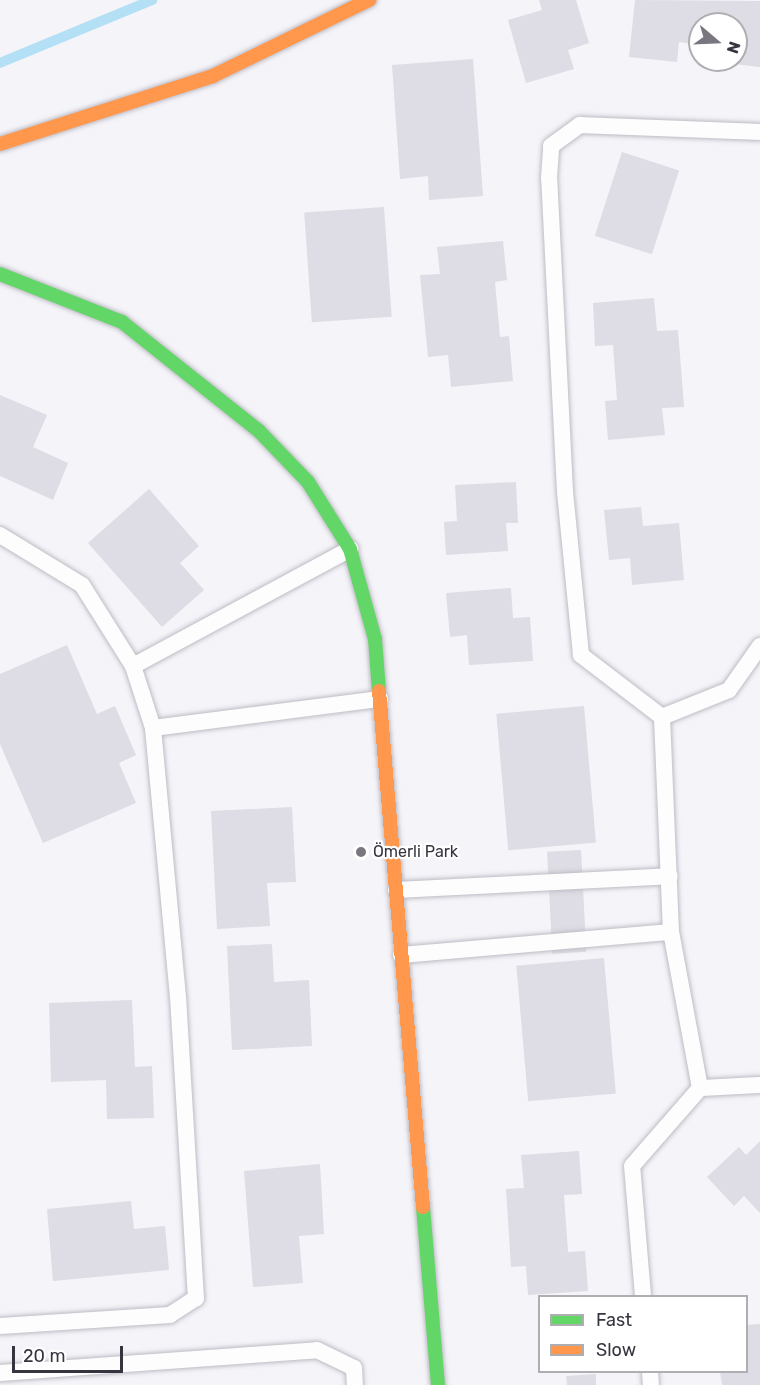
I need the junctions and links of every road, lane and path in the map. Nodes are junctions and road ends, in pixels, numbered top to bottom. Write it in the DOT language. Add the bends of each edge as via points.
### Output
graph roads {
  1 [pos="369,0"];
  2 [pos="760,132"];
  3 [pos="0,144"];
  4 [pos="0,274"];
  5 [pos="0,535"];
  6 [pos="350,549"];
  7 [pos="760,646"];
  8 [pos="134,666"];
  9 [pos="380,699"];
  10 [pos="662,717"];
  11 [pos="153,728"];
  12 [pos="670,876"];
  13 [pos="396,890"];
  14 [pos="671,932"];
  15 [pos="401,955"];
  16 [pos="760,1085"];
  17 [pos="700,1088"];
  18 [pos="643,1295"];
  19 [pos="0,1326"];
  20 [pos="0,1373"];
  21 [pos="355,1385"];
  22 [pos="438,1385"];
  1 -- 3 [label="street" via="213,76"];
  2 -- 10 [label="lane" via="580,124 550,146 565,491 581,655"];
  4 -- 6 [label="street" via="122,322 258,430 308,482"];
  5 -- 8 [label="lane" via="82,585"];
  6 -- 8 [label="lane"];
  6 -- 9 [label="street" via="375,639"];
  7 -- 10 [label="lane" via="729,690"];
  8 -- 11 [label="lane"];
  9 -- 11 [label="lane"];
  9 -- 13 [label="street"];
  10 -- 12 [label="lane"];
  11 -- 19 [label="lane" via="178,996 196,1298 170,1314"];
  12 -- 13 [label="lane"];
  12 -- 14 [label="lane"];
  13 -- 15 [label="street"];
  14 -- 15 [label="lane"];
  14 -- 17 [label="lane"];
  15 -- 22 [label="street"];
  16 -- 17 [label="lane"];
  17 -- 18 [label="lane" via="632,1166"];
  20 -- 21 [label="lane" via="317,1350 354,1368"];
}
